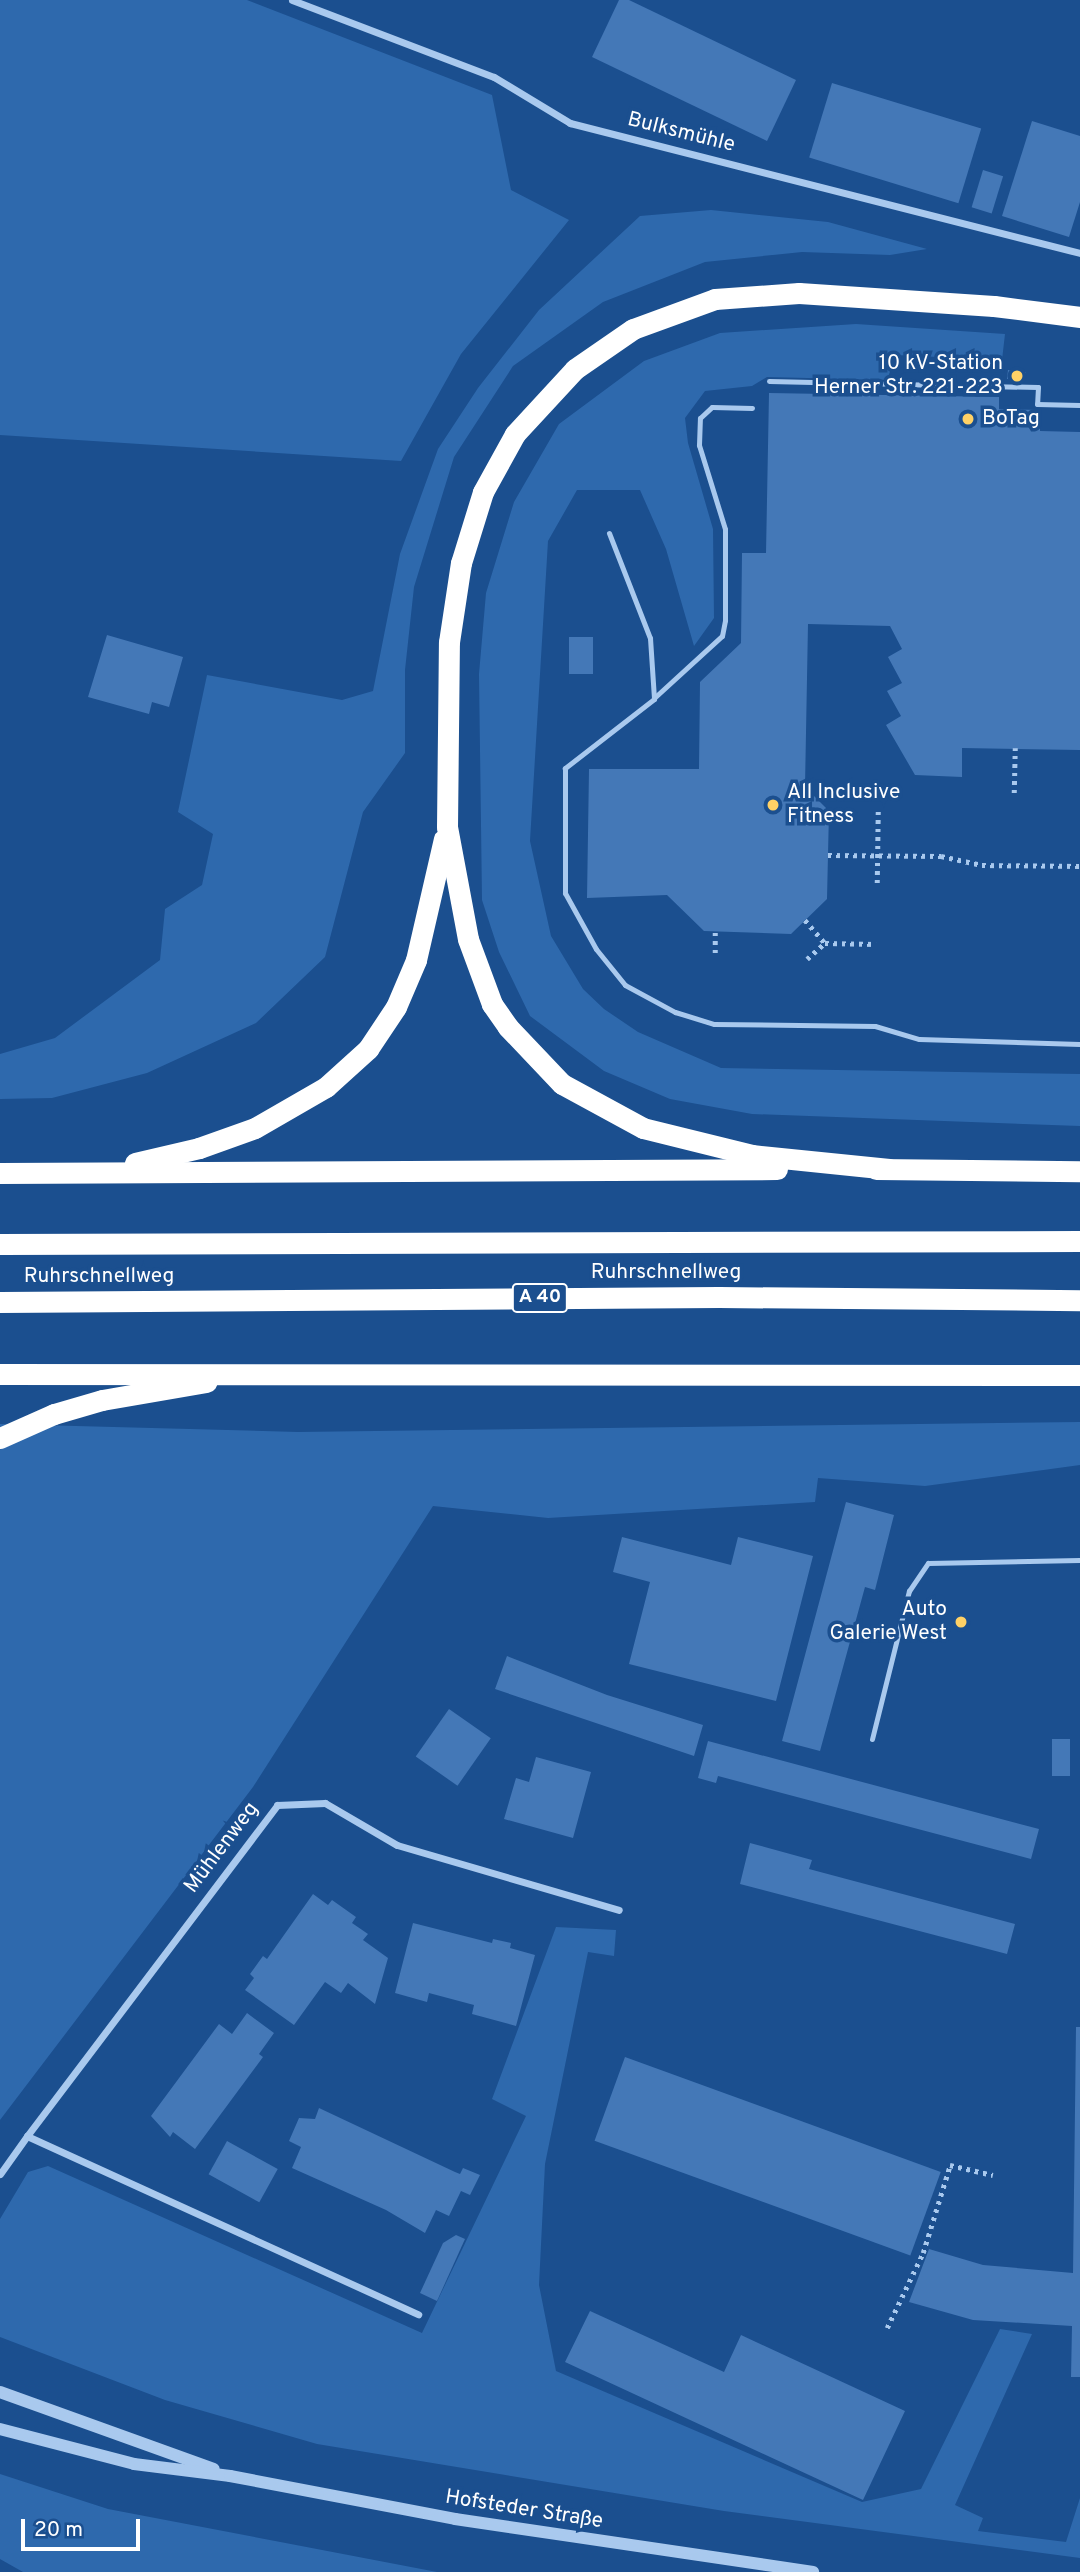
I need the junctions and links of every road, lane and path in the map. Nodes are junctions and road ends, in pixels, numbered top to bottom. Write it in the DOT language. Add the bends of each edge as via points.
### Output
graph roads {
  1 [pos="292,0"];
  2 [pos="1080,253"];
  3 [pos="1080,317"];
  4 [pos="769,381"];
  5 [pos="1080,405"];
  6 [pos="752,408"];
  7 [pos="609,533"];
  8 [pos="654,699"];
  9 [pos="1015,748"];
  10 [pos="1014,793"];
  11 [pos="878,808"];
  12 [pos="447,827"];
  13 [pos="828,855"];
  14 [pos="877,855"];
  15 [pos="1080,866"];
  16 [pos="877,883"];
  17 [pos="805,920"];
  18 [pos="715,932"];
  19 [pos="825,943"];
  20 [pos="876,944"];
  21 [pos="715,953"];
  22 [pos="807,959"];
  23 [pos="1080,1044"];
  24 [pos="889,1169"];
  25 [pos="72,1171"];
  26 [pos="1080,1171"];
  27 [pos="0,1173"];
  28 [pos="1080,1241"];
  29 [pos="0,1244"];
  30 [pos="1080,1300"];
  31 [pos="0,1302"];
  32 [pos="269,1371"];
  33 [pos="0,1374"];
  34 [pos="1080,1375"];
  35 [pos="0,1438"];
  36 [pos="1080,1560"];
  37 [pos="872,1739"];
  38 [pos="620,1910"];
  39 [pos="27,2136"];
  40 [pos="0,2174"];
  41 [pos="993,2175"];
  42 [pos="418,2314"];
  43 [pos="887,2328"];
  44 [pos="0,2392"];
  45 [pos="0,2429"];
  46 [pos="230,2476"];
  47 [pos="813,2572"];
  1 -- 2 [label="street, Bulksmühle" via="494,77 570,123"];
  3 -- 12 [label="highway" via="875,296 799,293 715,299 633,329 575,369 515,434 483,492 461,564 449,642"];
  4 -- 5 [label="lane" via="1038,387 1037,404"];
  6 -- 8 [label="lane" via="712,407 700,418 699,445 725,529 725,620 722,636"];
  7 -- 8 [label="lane" via="650,638"];
  8 -- 23 [label="lane" via="565,768 565,892 596,949 625,985 675,1012 715,1024 875,1026 919,1039"];
  9 -- 10 [label="path"];
  11 -- 14 [label="path"];
  12 -- 24 [label="highway" via="468,939 492,1004 532,1056 562,1084 643,1128 693,1144 786,1160"];
  12 -- 25 [label="highway" via="416,960 396,1007 368,1049 335,1079 255,1128 199,1148"];
  13 -- 14 [label="path"];
  14 -- 15 [label="path" via="941,856 982,865"];
  14 -- 16 [label="path"];
  17 -- 19 [label="path"];
  18 -- 21 [label="path"];
  19 -- 20 [label="path"];
  19 -- 22 [label="path"];
  24 -- 25 [label="highway"];
  24 -- 26 [label="highway"];
  25 -- 27 [label="highway"];
  28 -- 29 [label="highway, Ruhrschnellweg"];
  30 -- 31 [label="highway, Ruhrschnellweg / A 40" via="705,1297"];
  32 -- 33 [label="highway"];
  32 -- 34 [label="highway"];
  32 -- 35 [label="highway" via="102,1400 54,1414"];
  36 -- 37 [label="lane" via="928,1563 909,1591"];
  38 -- 39 [label="street, Mühlenweg" via="397,1845 325,1803 277,1805"];
  39 -- 40 [label="street, Mühlenweg"];
  39 -- 42 [label="street"];
  41 -- 43 [label="path" via="950,2165 923,2253"];
  44 -- 46 [label="street, Hofsteder Straße" via="139,2439"];
  45 -- 46 [label="street, Hofsteder Straße" via="134,2464"];
  46 -- 47 [label="street, Hofsteder Straße" via="455,2519"];
}
